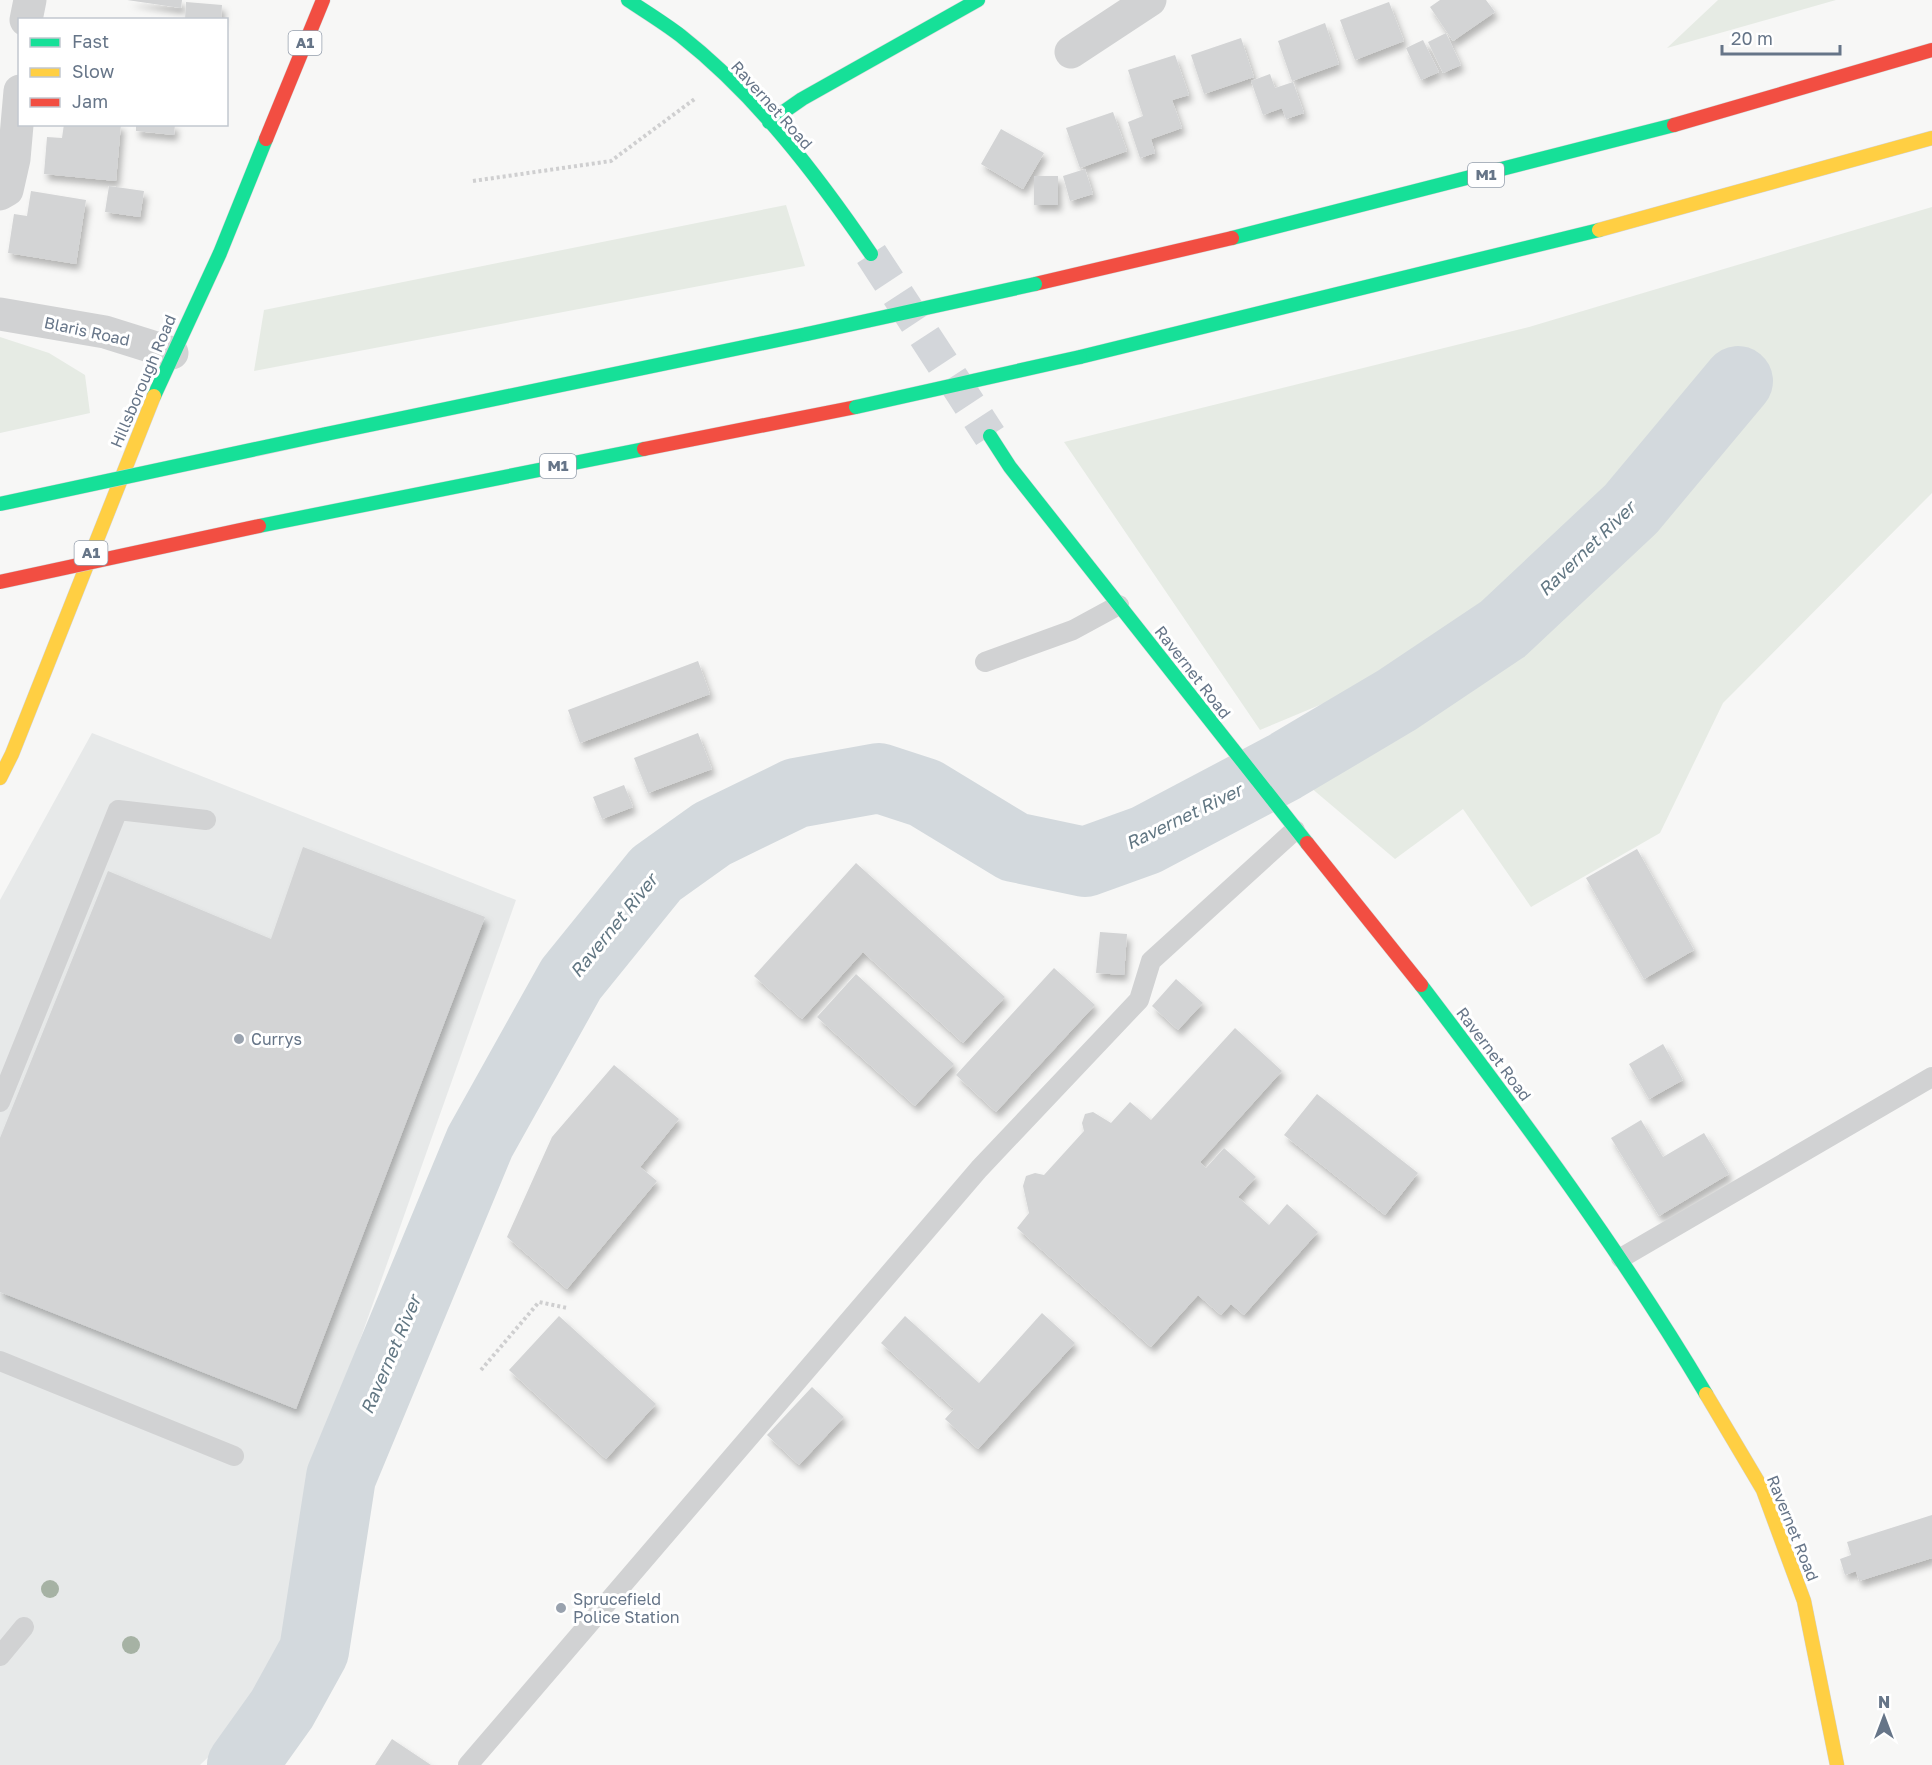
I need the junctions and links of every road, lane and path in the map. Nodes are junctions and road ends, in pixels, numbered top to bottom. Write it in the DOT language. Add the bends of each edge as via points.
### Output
graph roads {
  1 [pos="30,0"];
  2 [pos="322,0"];
  3 [pos="628,0"];
  4 [pos="978,0"];
  5 [pos="1150,0"];
  6 [pos="26,18"];
  7 [pos="1932,50"];
  8 [pos="1071,52"];
  9 [pos="725,76"];
  10 [pos="18,114"];
  11 [pos="769,122"];
  12 [pos="1932,138"];
  13 [pos="473,181"];
  14 [pos="0,194"];
  15 [pos="872,254"];
  16 [pos="0,314"];
  17 [pos="172,353"];
  18 [pos="990,436"];
  19 [pos="0,504"];
  20 [pos="0,582"];
  21 [pos="1119,605"];
  22 [pos="985,662"];
  23 [pos="0,778"];
  24 [pos="206,820"];
  25 [pos="1295,830"];
  26 [pos="1932,1077"];
  27 [pos="0,1102"];
  28 [pos="1621,1258"];
  29 [pos="567,1308"];
  30 [pos="0,1361"];
  31 [pos="481,1370"];
  32 [pos="234,1456"];
  33 [pos="24,1627"];
  34 [pos="0,1656"];
  35 [pos="468,1765"];
  36 [pos="1838,1765"];
  1 -- 6 [label="street"];
  2 -- 17 [label="main road, Hillsborough Road / A1" via="220,253"];
  3 -- 9 [label="main road, Ravernet Road" via="681,37"];
  4 -- 11 [label="main road" via="802,99"];
  5 -- 8 [label="street"];
  7 -- 19 [label="main road, M1, bridge" via="1809,89 1364,207 807,334"];
  9 -- 11 [label="main road, Ravernet Road"];
  9 -- 13 [label="path" via="611,161"];
  10 -- 14 [label="street" via="14,159 7,190"];
  11 -- 15 [label="main road, Ravernet Road"];
  12 -- 20 [label="main road, M1, bridge" via="1742,194 1434,273 1080,357 856,407"];
  16 -- 17 [label="street, Blaris Road" via="105,332"];
  17 -- 23 [label="main road, Hillsborough Road / A1"];
  18 -- 21 [label="main road, Ravernet Road"];
  21 -- 22 [label="lane" via="1073,630"];
  21 -- 25 [label="main road, Ravernet Road"];
  24 -- 27 [label="lane" via="118,810"];
  25 -- 28 [label="main road, Ravernet Road" via="1395,950"];
  25 -- 35 [label="lane" via="1150,961 1139,1000 979,1169"];
  26 -- 28 [label="lane"];
  28 -- 36 [label="main road, Ravernet Road" via="1762,1490 1804,1601"];
  29 -- 31 [label="path" via="539,1302"];
  30 -- 32 [label="lane"];
  33 -- 34 [label="lane"];
}
